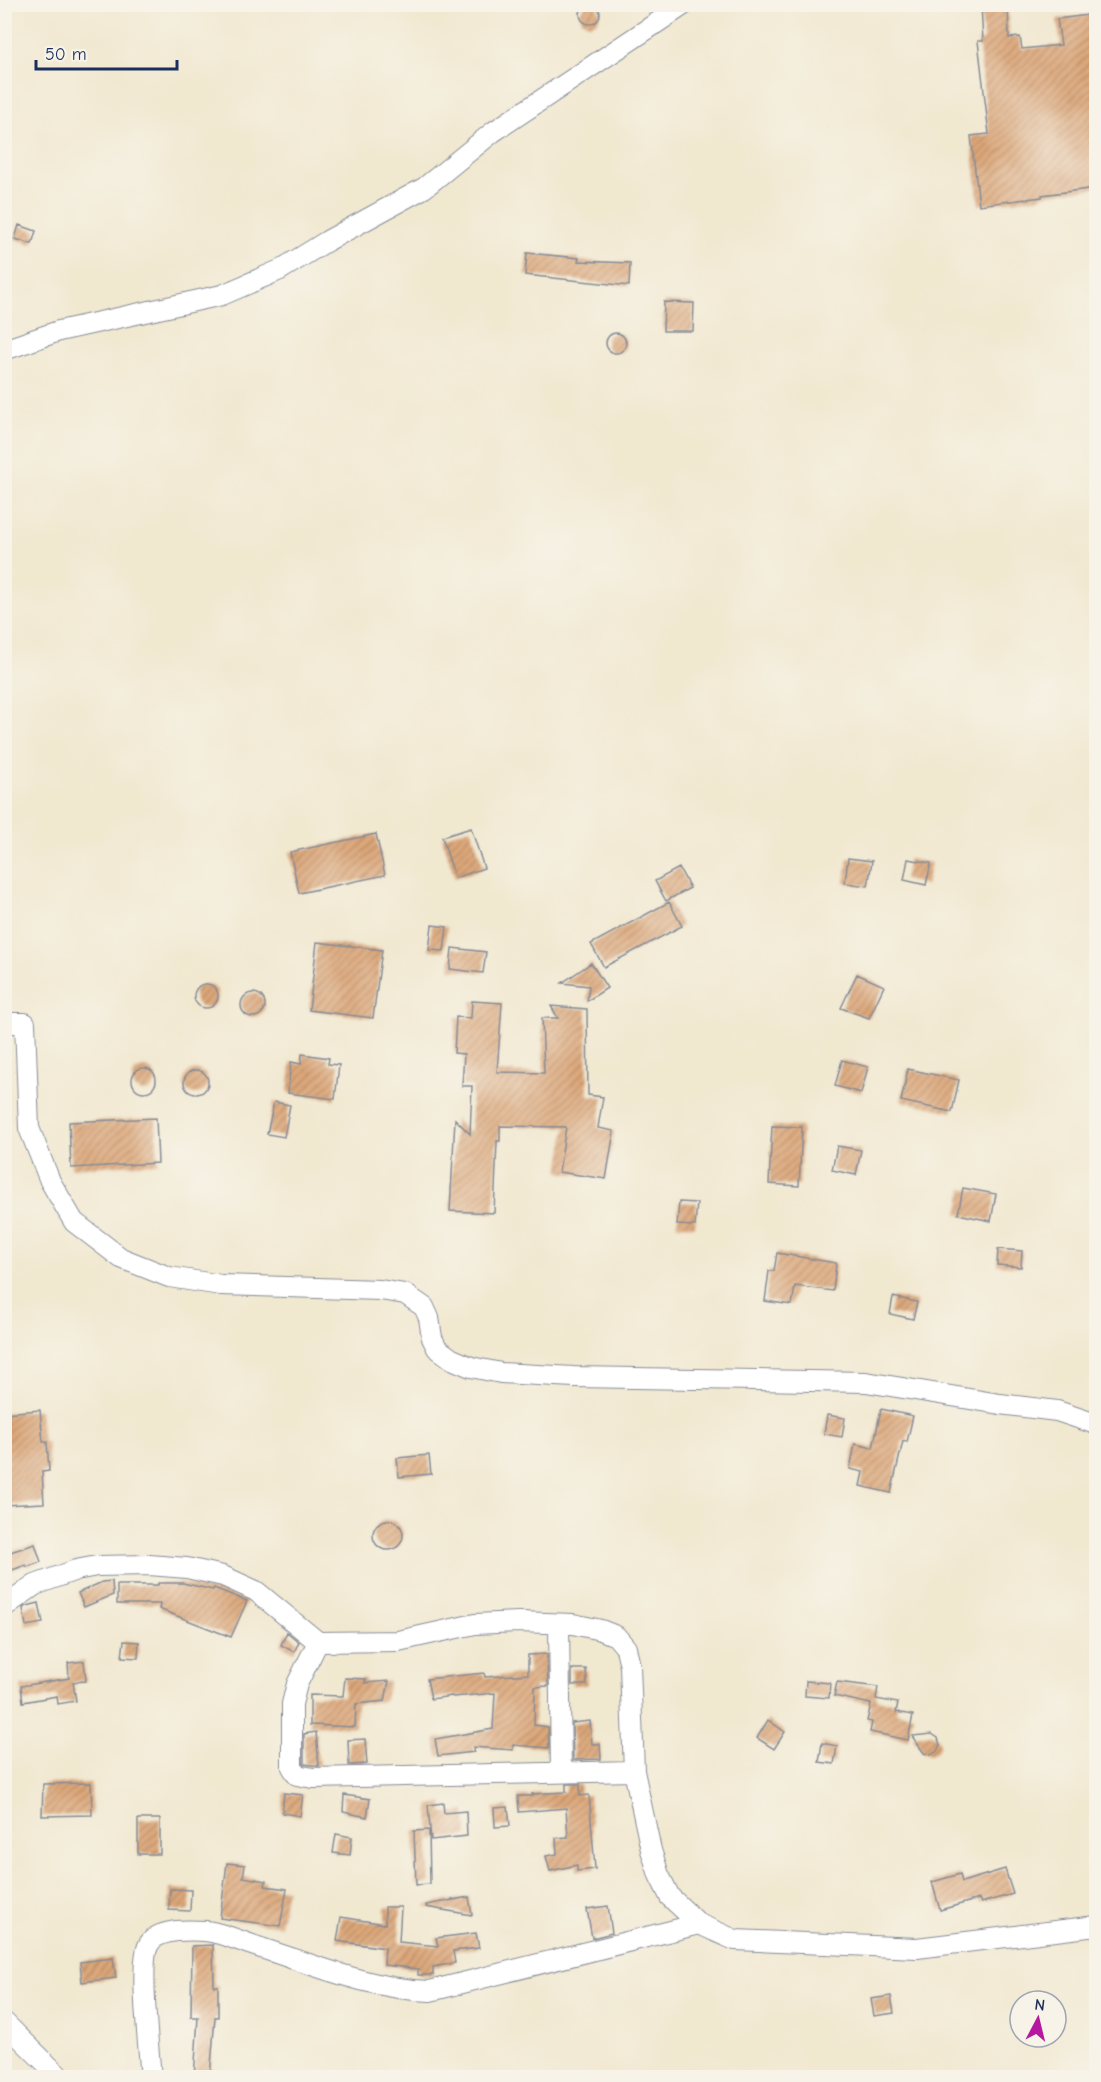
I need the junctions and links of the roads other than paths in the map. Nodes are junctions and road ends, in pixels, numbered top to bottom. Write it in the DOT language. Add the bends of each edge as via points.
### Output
graph roads {
  1 [pos="686,4"];
  2 [pos="4,350"];
  3 [pos="4,1023"];
  4 [pos="1096,1424"];
  5 [pos="4,1607"];
  6 [pos="559,1624"];
  7 [pos="318,1642"];
  8 [pos="634,1771"];
  9 [pos="561,1772"];
  10 [pos="699,1924"];
  11 [pos="1096,1926"];
  12 [pos="4,2022"];
  13 [pos="61,2078"];
  14 [pos="151,2078"];
  1 -- 2 [label="street" via="493,132 424,188 280,270 222,295 60,331"];
  3 -- 4 [label="street" via="25,1023 29,1128 50,1181 74,1222 121,1258 169,1276 220,1285 405,1294 424,1307 437,1348 471,1367 501,1373 866,1382 1057,1411"];
  5 -- 7 [label="street" via="35,1585 87,1568 187,1568 223,1576 256,1592"];
  6 -- 7 [label="street" via="475,1624 398,1641"];
  6 -- 8 [label="street" via="601,1630 616,1636 626,1648"];
  6 -- 9 [label="street"];
  7 -- 9 [label="street" via="297,1684 292,1704 292,1767 297,1775 313,1778"];
  8 -- 9 [label="street"];
  8 -- 10 [label="street" via="659,1875 670,1898"];
  10 -- 11 [label="street" via="735,1940 917,1948"];
  10 -- 14 [label="street" via="430,1991 365,1981 208,1931 162,1934 150,1941 144,1960"];
  12 -- 13 [label="street"];
}
